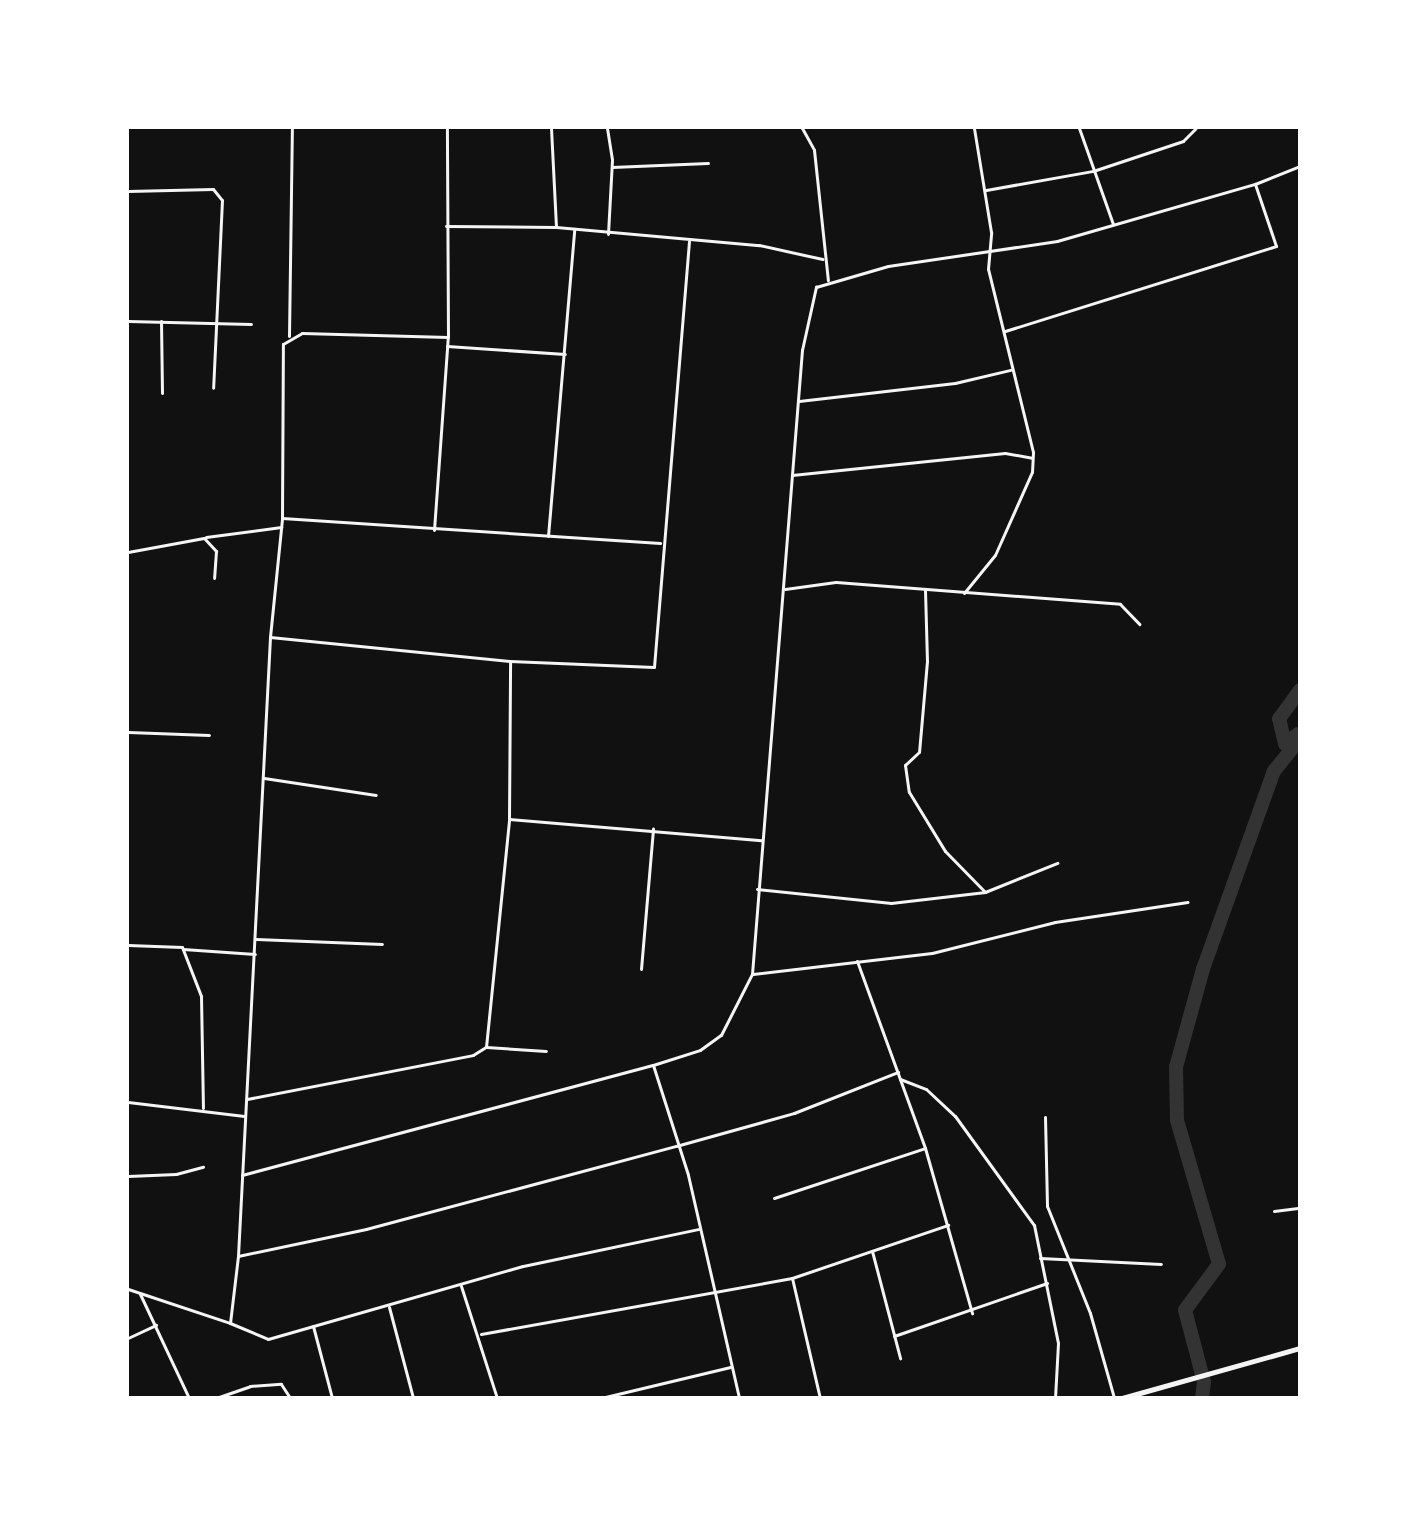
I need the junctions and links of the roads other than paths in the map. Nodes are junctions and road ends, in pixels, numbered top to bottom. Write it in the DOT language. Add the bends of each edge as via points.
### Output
graph roads {
  1 [pos="292,128"];
  2 [pos="447,128"];
  3 [pos="551,128"];
  4 [pos="607,128"];
  5 [pos="801,128"];
  6 [pos="974,128"];
  7 [pos="1079,128"];
  8 [pos="1196,128"];
  9 [pos="708,163"];
  10 [pos="1299,166"];
  11 [pos="612,167"];
  12 [pos="1093,171"];
  13 [pos="1256,184"];
  14 [pos="986,190"];
  15 [pos="128,191"];
  16 [pos="1113,224"];
  17 [pos="446,226"];
  18 [pos="556,227"];
  19 [pos="574,230"];
  20 [pos="608,234"];
  21 [pos="689,241"];
  22 [pos="989,252"];
  23 [pos="822,259"];
  24 [pos="828,280"];
  25 [pos="128,321"];
  26 [pos="161,321"];
  27 [pos="216,322"];
  28 [pos="251,324"];
  29 [pos="1005,331"];
  30 [pos="290,336"];
  31 [pos="448,337"];
  32 [pos="447,346"];
  33 [pos="566,354"];
  34 [pos="1010,370"];
  35 [pos="213,388"];
  36 [pos="162,393"];
  37 [pos="798,401"];
  38 [pos="1032,458"];
  39 [pos="792,475"];
  40 [pos="282,518"];
  41 [pos="281,527"];
  42 [pos="434,530"];
  43 [pos="548,536"];
  44 [pos="204,538"];
  45 [pos="660,543"];
  46 [pos="128,552"];
  47 [pos="213,578"];
  48 [pos="784,589"];
  49 [pos="925,590"];
  50 [pos="964,593"];
  51 [pos="1139,624"];
  52 [pos="270,637"];
  53 [pos="510,661"];
  54 [pos="128,732"];
  55 [pos="209,735"];
  56 [pos="264,778"];
  57 [pos="376,795"];
  58 [pos="509,819"];
  59 [pos="653,829"];
  60 [pos="762,840"];
  61 [pos="1057,863"];
  62 [pos="757,889"];
  63 [pos="986,892"];
  64 [pos="1188,902"];
  65 [pos="256,939"];
  66 [pos="382,944"];
  67 [pos="128,945"];
  68 [pos="183,949"];
  69 [pos="255,954"];
  70 [pos="857,961"];
  71 [pos="641,969"];
  72 [pos="752,974"];
  73 [pos="486,1047"];
  74 [pos="546,1052"];
  75 [pos="653,1065"];
  76 [pos="898,1072"];
  77 [pos="900,1079"];
  78 [pos="247,1099"];
  79 [pos="128,1102"];
  80 [pos="203,1108"];
  81 [pos="245,1116"];
  82 [pos="1045,1117"];
  83 [pos="676,1146"];
  84 [pos="926,1148"];
  85 [pos="203,1167"];
  86 [pos="242,1175"];
  87 [pos="128,1176"];
  88 [pos="774,1198"];
  89 [pos="1299,1208"];
  90 [pos="1274,1211"];
  91 [pos="948,1225"];
  92 [pos="699,1229"];
  93 [pos="872,1251"];
  94 [pos="1064,1255"];
  95 [pos="238,1256"];
  96 [pos="1040,1258"];
  97 [pos="1161,1264"];
  98 [pos="792,1278"];
  99 [pos="1047,1283"];
  100 [pos="461,1286"];
  101 [pos="128,1289"];
  102 [pos="140,1294"];
  103 [pos="712,1294"];
  104 [pos="389,1307"];
  105 [pos="972,1313"];
  106 [pos="230,1323"];
  107 [pos="156,1325"];
  108 [pos="312,1326"];
  109 [pos="481,1334"];
  110 [pos="894,1336"];
  111 [pos="128,1338"];
  112 [pos="1299,1348"];
  113 [pos="900,1358"];
  114 [pos="730,1367"];
  115 [pos="1134,1396"];
  116 [pos="189,1398"];
  117 [pos="216,1398"];
  118 [pos="290,1398"];
  119 [pos="332,1398"];
  120 [pos="413,1398"];
  121 [pos="497,1398"];
  122 [pos="601,1398"];
  123 [pos="740,1398"];
  124 [pos="820,1398"];
  125 [pos="1054,1398"];
  126 [pos="1114,1398"];
  127 [pos="1122,1398"];
  1 -- 30 [label="street"];
  2 -- 17 [label="street"];
  3 -- 18 [label="street"];
  4 -- 11 [label="street"];
  5 -- 23 [label="street" via="814,150"];
  6 -- 14 [label="street"];
  7 -- 12 [label="street"];
  8 -- 12 [label="street" via="1183,141"];
  9 -- 11 [label="street"];
  10 -- 13 [label="street"];
  11 -- 20 [label="street"];
  12 -- 14 [label="street"];
  12 -- 16 [label="street"];
  13 -- 16 [label="street"];
  13 -- 29 [label="street" via="1276,246"];
  14 -- 22 [label="street"];
  15 -- 27 [label="street" via="217,192 224,206"];
  16 -- 22 [label="street"];
  17 -- 18 [label="street"];
  17 -- 31 [label="street"];
  18 -- 19 [label="street"];
  19 -- 20 [label="street"];
  19 -- 33 [label="street"];
  20 -- 21 [label="street"];
  21 -- 23 [label="street" via="759,245"];
  21 -- 45 [label="street"];
  22 -- 24 [label="street"];
  22 -- 29 [label="street" via="987,269"];
  23 -- 24 [label="street"];
  24 -- 37 [label="street" via="809,299"];
  25 -- 26 [label="street"];
  26 -- 27 [label="street"];
  26 -- 36 [label="street"];
  27 -- 28 [label="street"];
  27 -- 35 [label="street"];
  29 -- 34 [label="street"];
  30 -- 31 [label="street"];
  30 -- 40 [label="street" via="283,344"];
  31 -- 32 [label="street"];
  32 -- 33 [label="street"];
  32 -- 42 [label="street"];
  33 -- 43 [label="street"];
  34 -- 37 [label="street" via="955,383"];
  34 -- 38 [label="street"];
  37 -- 39 [label="street"];
  38 -- 39 [label="street" via="1005,453"];
  38 -- 50 [label="street" via="995,555"];
  39 -- 48 [label="street"];
  40 -- 41 [label="street"];
  40 -- 42 [label="street"];
  41 -- 44 [label="street"];
  41 -- 52 [label="street"];
  42 -- 43 [label="street"];
  43 -- 45 [label="street"];
  44 -- 46 [label="street"];
  44 -- 47 [label="street" via="216,551"];
  45 -- 53 [label="street" via="654,667"];
  48 -- 49 [label="street" via="836,582"];
  48 -- 60 [label="street"];
  49 -- 50 [label="street"];
  49 -- 63 [label="street" via="927,661 920,752 905,765 909,792 945,851"];
  50 -- 51 [label="street" via="1120,604"];
  52 -- 53 [label="street"];
  52 -- 56 [label="street"];
  53 -- 58 [label="street"];
  54 -- 55 [label="street"];
  56 -- 57 [label="street"];
  56 -- 65 [label="street"];
  58 -- 59 [label="street"];
  58 -- 73 [label="street"];
  59 -- 60 [label="street"];
  59 -- 71 [label="street"];
  60 -- 62 [label="street"];
  61 -- 63 [label="street"];
  62 -- 63 [label="street" via="891,903"];
  62 -- 72 [label="street"];
  64 -- 70 [label="street" via="1055,922 932,953"];
  65 -- 66 [label="street"];
  65 -- 69 [label="street"];
  67 -- 68 [label="street"];
  68 -- 69 [label="street"];
  68 -- 80 [label="street" via="201,996"];
  69 -- 78 [label="street"];
  70 -- 72 [label="street"];
  70 -- 76 [label="street"];
  72 -- 75 [label="street" via="722,1035 700,1050"];
  73 -- 74 [label="street"];
  73 -- 78 [label="street" via="473,1055"];
  75 -- 83 [label="street"];
  75 -- 86 [label="street"];
  76 -- 77 [label="street"];
  76 -- 83 [label="street" via="794,1113"];
  77 -- 84 [label="street"];
  77 -- 96 [label="street" via="926,1089 955,1116 1031,1220"];
  78 -- 81 [label="street"];
  79 -- 80 [label="street"];
  80 -- 81 [label="street"];
  81 -- 86 [label="street"];
  82 -- 94 [label="street" via="1047,1206"];
  83 -- 92 [label="street"];
  83 -- 95 [label="street" via="377,1226"];
  84 -- 88 [label="street"];
  84 -- 91 [label="street"];
  85 -- 87 [label="street" via="176,1174"];
  86 -- 95 [label="street"];
  89 -- 90 [label="street"];
  91 -- 93 [label="street"];
  91 -- 105 [label="street"];
  92 -- 100 [label="street" via="523,1266"];
  92 -- 103 [label="street"];
  93 -- 98 [label="street"];
  93 -- 110 [label="street"];
  94 -- 96 [label="street"];
  94 -- 97 [label="street"];
  94 -- 126 [label="street" via="1090,1313"];
  95 -- 106 [label="street"];
  96 -- 99 [label="street"];
  98 -- 103 [label="street"];
  98 -- 124 [label="street"];
  99 -- 105 [label="street"];
  99 -- 125 [label="street" via="1058,1343"];
  100 -- 104 [label="street"];
  100 -- 109 [label="street"];
  101 -- 102 [label="street"];
  102 -- 106 [label="street"];
  102 -- 107 [label="street"];
  103 -- 109 [label="street"];
  103 -- 114 [label="street"];
  104 -- 108 [label="street"];
  104 -- 120 [label="street"];
  105 -- 110 [label="street"];
  106 -- 108 [label="street" via="268,1339"];
  107 -- 111 [label="street"];
  107 -- 116 [label="street"];
  108 -- 119 [label="street"];
  109 -- 121 [label="street"];
  110 -- 113 [label="street"];
  112 -- 115 [label="main road"];
  114 -- 122 [label="street"];
  114 -- 123 [label="street"];
  115 -- 127 [label="main road"];
  117 -- 118 [label="street" via="250,1386 281,1384"];
}
